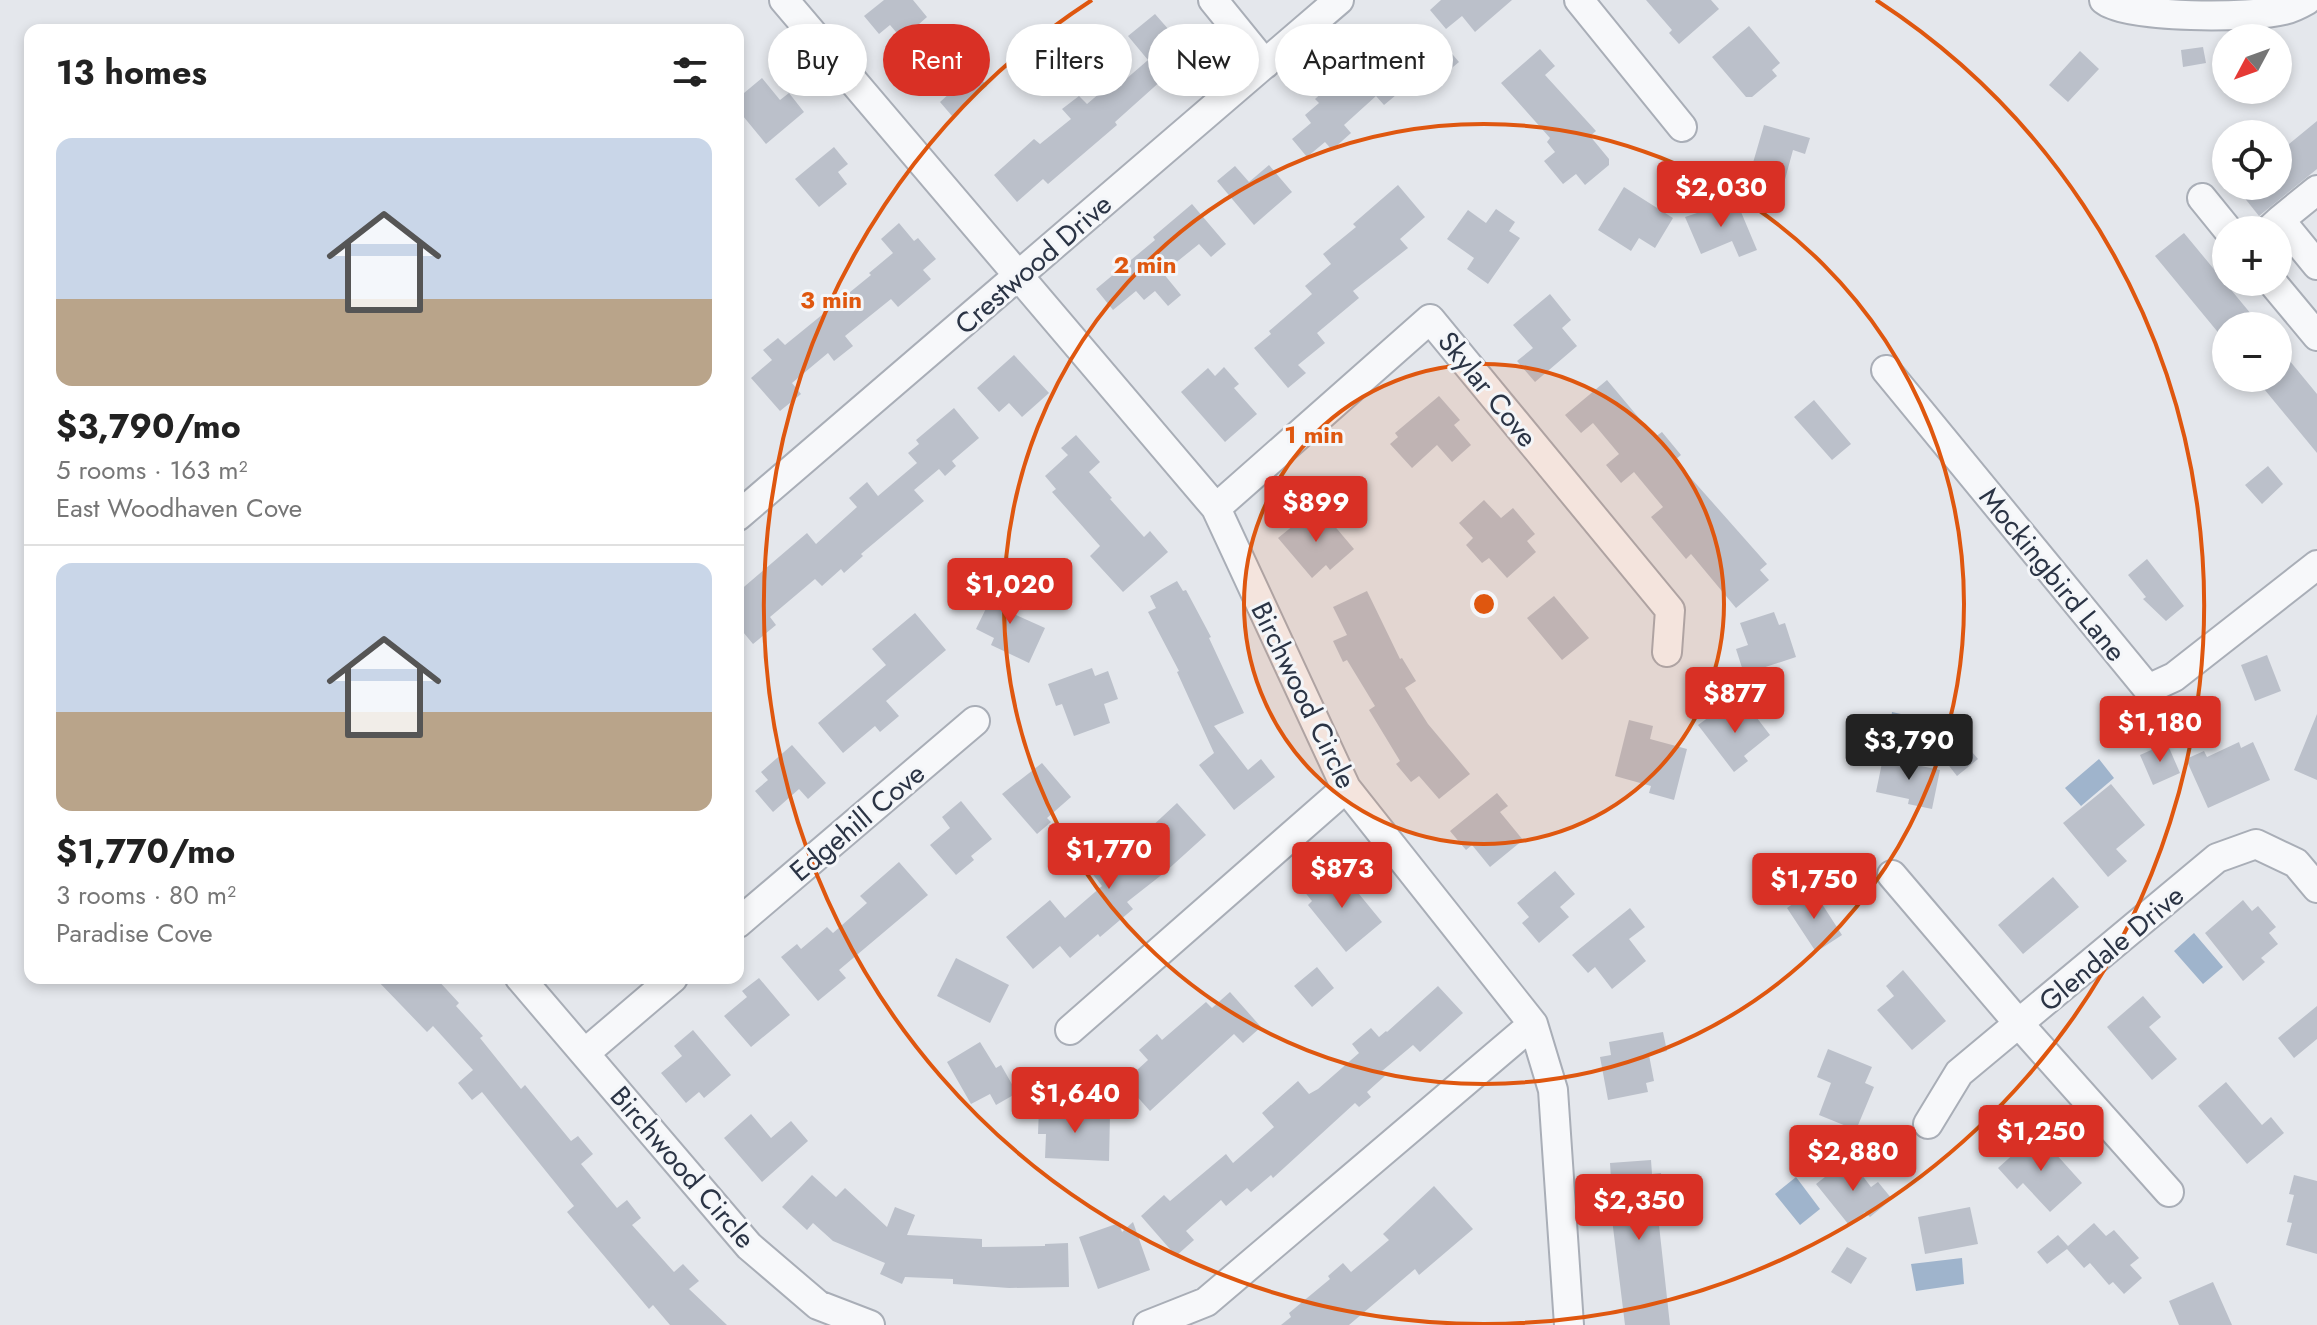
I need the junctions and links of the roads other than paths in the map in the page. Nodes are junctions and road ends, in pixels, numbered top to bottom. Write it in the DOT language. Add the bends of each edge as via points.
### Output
graph roads {
  1 [pos="784,0"];
  2 [pos="1213,0"];
  3 [pos="1339,0"];
  4 [pos="1579,0"];
  5 [pos="2104,0"];
  6 [pos="2307,0"];
  7 [pos="1265,64"];
  8 [pos="1682,127"];
  9 [pos="2317,190"];
  10 [pos="2202,198"];
  11 [pos="2217,216"];
  12 [pos="2285,216"];
  13 [pos="2292,242"];
  14 [pos="2317,265"];
  15 [pos="1019,276"];
  16 [pos="2284,296"];
  17 [pos="2317,336"];
  18 [pos="1886,370"];
  19 [pos="1216,508"];
  20 [pos="744,511"];
  21 [pos="2317,565"];
  22 [pos="1667,652"];
  23 [pos="975,721"];
  24 [pos="1346,788"];
  25 [pos="1892,875"];
  26 [pos="2317,888"];
  27 [pos="744,918"];
  28 [pos="525,984"];
  29 [pos="666,984"];
  30 [pos="1533,1024"];
  31 [pos="2020,1025"];
  32 [pos="1070,1030"];
  33 [pos="585,1053"];
  34 [pos="1928,1124"];
  35 [pos="2169,1192"];
  36 [pos="870,1325"];
  37 [pos="1148,1325"];
  38 [pos="1569,1325"];
  1 -- 15 [label="street, Birchwood Circle"];
  2 -- 7 [label="street"];
  3 -- 7 [label="street, Crestwood Drive"];
  4 -- 8 [label="street"];
  5 -- 6 [label="street" via="2155,14 2244,15 2285,10"];
  7 -- 15 [label="street, Crestwood Drive"];
  9 -- 12 [label="street"];
  10 -- 11 [label="street"];
  13 -- 14 [label="street"];
  15 -- 19 [label="street, Birchwood Circle"];
  15 -- 20 [label="street, Crestwood Drive"];
  16 -- 17 [label="street"];
  18 -- 21 [label="street, Mockingbird Lane" via="2148,689 2174,677"];
  19 -- 22 [label="street, Skylar Cove" via="1430,319 1670,610"];
  19 -- 24 [label="street, Birchwood Circle"];
  23 -- 27 [label="street, Edgehill Cove"];
  24 -- 30 [label="street, Birchwood Circle"];
  24 -- 32 [label="street"];
  25 -- 31 [label="street"];
  26 -- 31 [label="street, Glendale Drive" via="2296,863 2256,844 2217,858"];
  28 -- 33 [label="street, Birchwood Circle"];
  29 -- 33 [label="street"];
  30 -- 37 [label="street" via="1206,1302"];
  30 -- 38 [label="street" via="1553,1090"];
  31 -- 34 [label="street, Glendale Drive" via="1959,1073"];
  31 -- 35 [label="street"];
  33 -- 36 [label="street, Birchwood Circle" via="749,1246 818,1305"];
}
